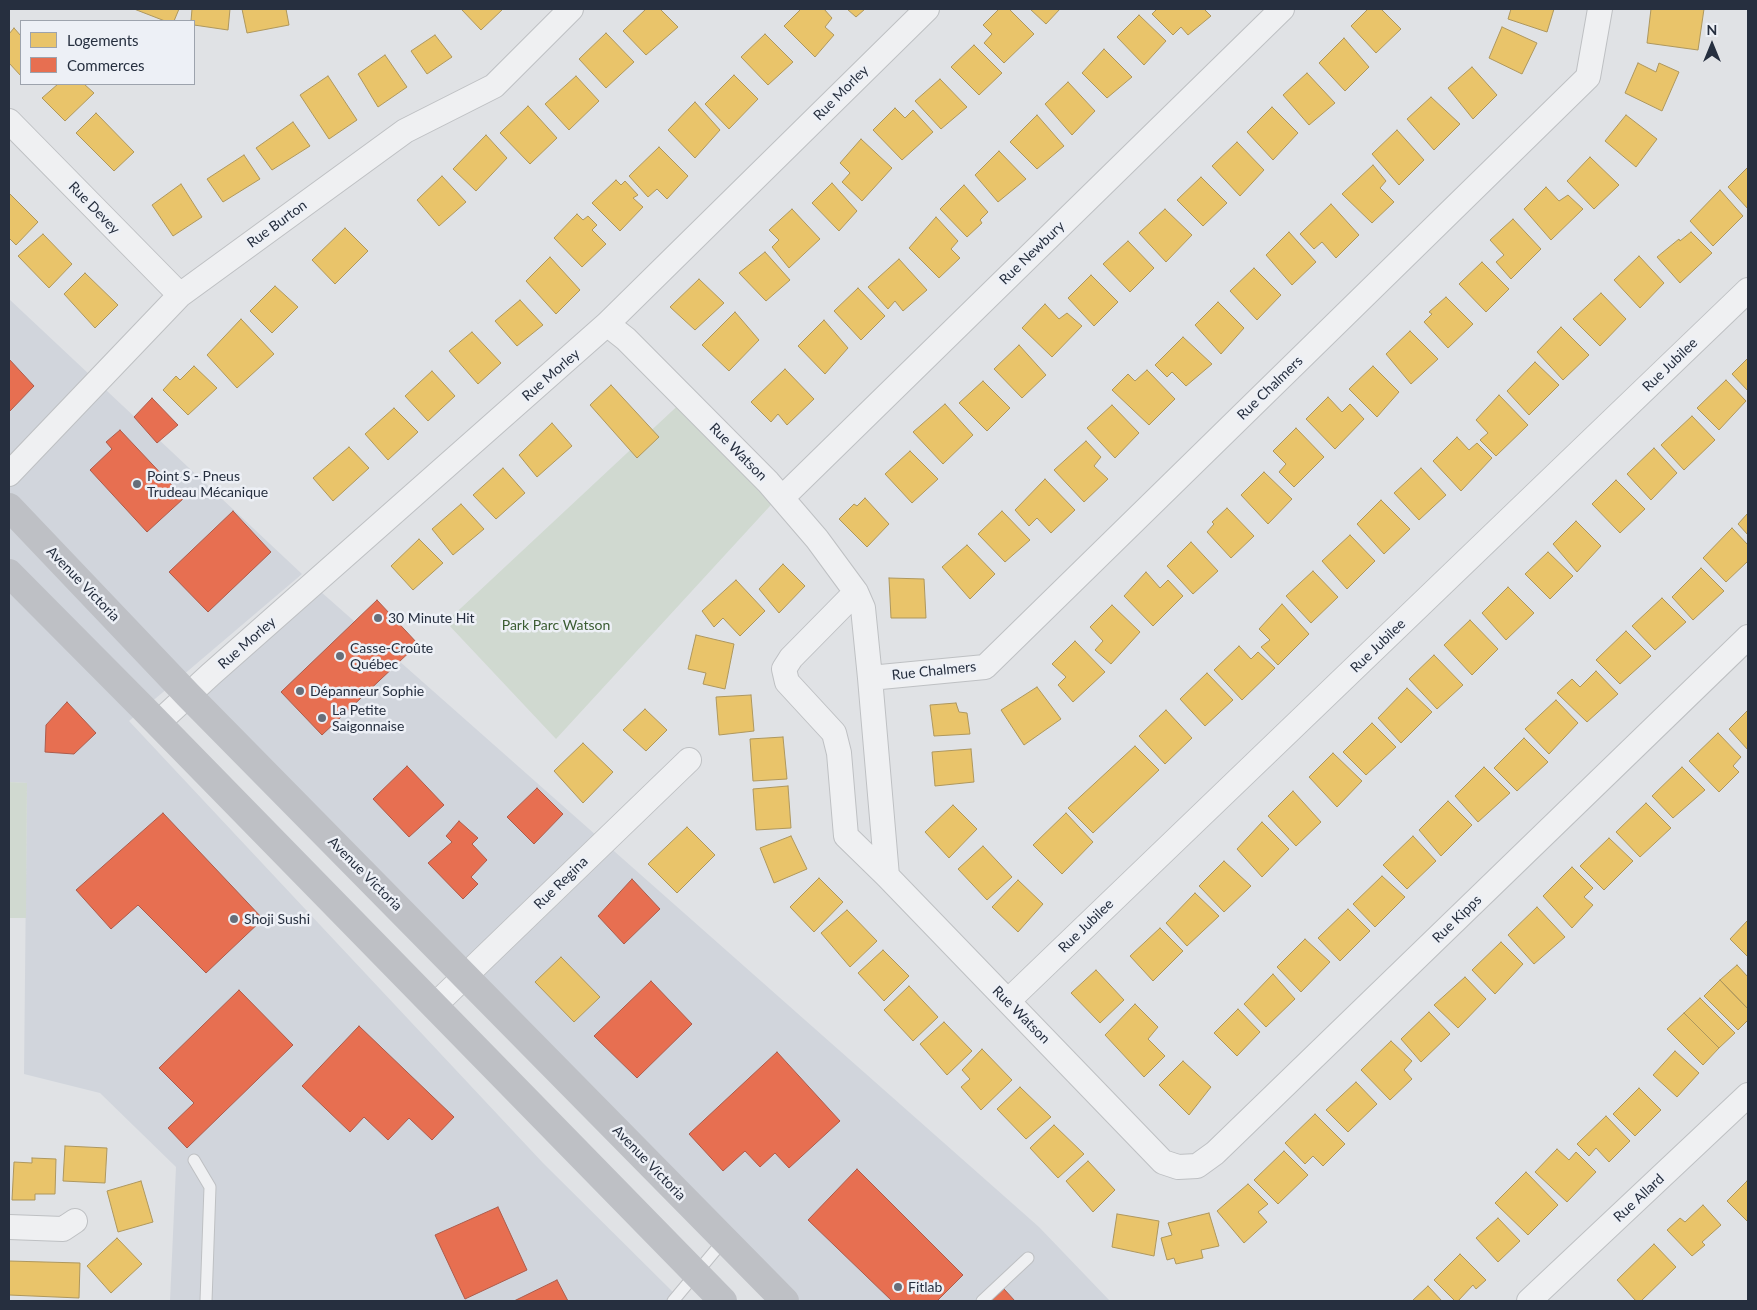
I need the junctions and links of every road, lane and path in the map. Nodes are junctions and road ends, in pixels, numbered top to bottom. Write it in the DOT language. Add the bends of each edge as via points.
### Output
graph roads {
  1 [pos="572,9"];
  2 [pos="927,9"];
  3 [pos="1282,9"];
  4 [pos="1600,9"];
  5 [pos="9,121"];
  6 [pos="1748,290"];
  7 [pos="180,295"];
  8 [pos="608,324"];
  9 [pos="9,474"];
  10 [pos="782,498"];
  11 [pos="9,507"];
  12 [pos="9,573"];
  13 [pos="856,592"];
  14 [pos="1748,637"];
  15 [pos="870,678"];
  16 [pos="188,695"];
  17 [pos="158,723"];
  18 [pos="689,760"];
  19 [pos="887,876"];
  20 [pos="464,975"];
  21 [pos="1008,1001"];
  22 [pos="434,1006"];
  23 [pos="1748,1095"];
  24 [pos="1156,1154"];
  25 [pos="194,1160"];
  26 [pos="75,1221"];
  27 [pos="9,1227"];
  28 [pos="724,1240"];
  29 [pos="1028,1258"];
  30 [pos="696,1274"];
  31 [pos="206,1301"];
  32 [pos="673,1301"];
  33 [pos="723,1301"];
  34 [pos="785,1301"];
  35 [pos="982,1301"];
  36 [pos="1529,1301"];
  1 -- 7 [label="street, Rue Burton" via="494,86 405,131"];
  2 -- 8 [label="street, Rue Morley"];
  3 -- 10 [label="street, Rue Newbury"];
  4 -- 15 [label="street, Rue Chalmers" via="1588,77 985,666"];
  5 -- 7 [label="street, Rue Devey"];
  6 -- 21 [label="street, Rue Jubilee"];
  7 -- 9 [label="street, Rue Burton"];
  8 -- 10 [label="street, Rue Watson"];
  8 -- 16 [label="street, Rue Morley"];
  10 -- 13 [label="street, Rue Watson"];
  11 -- 16 [label="main road, Avenue Victoria"];
  12 -- 17 [label="main road"];
  13 -- 15 [label="street, Rue Watson" via="863,608"];
  13 -- 19 [label="street, Rue Watson" via="784,669 786,682 834,733 839,753 846,836"];
  14 -- 24 [label="street, Rue Kipps" via="1215,1153 1197,1166 1178,1167 1163,1162"];
  15 -- 19 [label="street, Rue Watson"];
  16 -- 17 [label="street, Rue Morley"];
  16 -- 20 [label="main road, Avenue Victoria"];
  17 -- 22 [label="main road"];
  18 -- 20 [label="street, Rue Regina"];
  19 -- 21 [label="street, Rue Watson"];
  20 -- 22 [label="street, Rue Regina"];
  20 -- 28 [label="main road, Avenue Victoria"];
  21 -- 24 [label="street, Rue Watson"];
  22 -- 30 [label="main road"];
  23 -- 36 [label="street, Rue Allard"];
  25 -- 31 [label="lane" via="210,1187"];
  26 -- 27 [label="street" via="63,1230"];
  28 -- 30 [label="lane"];
  28 -- 34 [label="main road, Avenue Victoria"];
  29 -- 35 [label="lane"];
  30 -- 32 [label="lane"];
  30 -- 33 [label="main road"];
}
